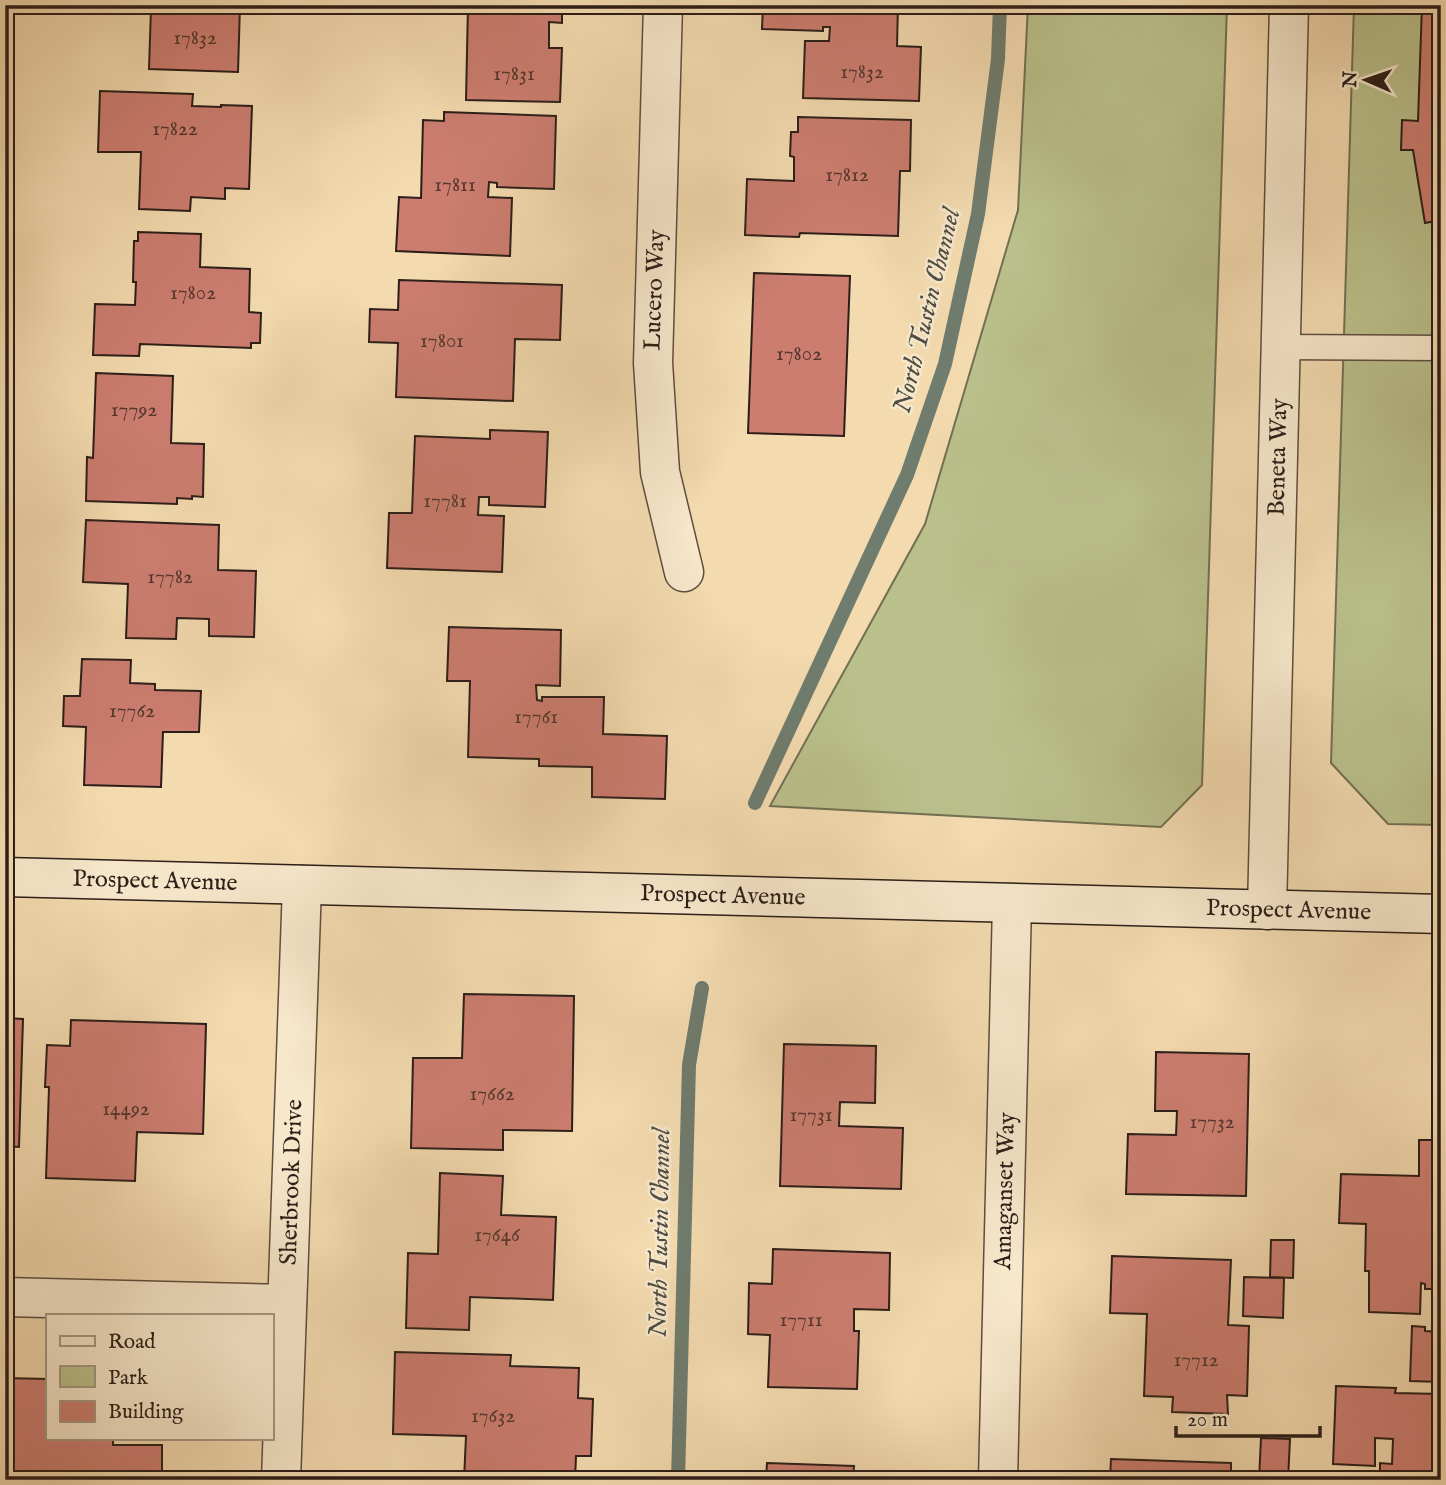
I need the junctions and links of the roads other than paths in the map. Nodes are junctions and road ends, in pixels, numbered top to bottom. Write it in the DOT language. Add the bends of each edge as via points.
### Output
graph roads {
  1 [pos="663,5"];
  2 [pos="1289,5"];
  3 [pos="1281,347"];
  4 [pos="1441,348"];
  5 [pos="684,572"];
  6 [pos="5,877"];
  7 [pos="302,885"];
  8 [pos="1012,904"];
  9 [pos="1267,910"];
  10 [pos="1441,914"];
  11 [pos="5,1297"];
  12 [pos="287,1304"];
  13 [pos="281,1480"];
  14 [pos="998,1480"];
  1 -- 5 [label="street, Lucero Way" via="653,363 660,471"];
  2 -- 3 [label="street, Beneta Way"];
  3 -- 4 [label="lane"];
  3 -- 9 [label="street, Beneta Way"];
  6 -- 7 [label="street, Prospect Avenue"];
  7 -- 8 [label="street, Prospect Avenue"];
  7 -- 12 [label="street, Sherbrook Drive"];
  8 -- 9 [label="street, Prospect Avenue"];
  8 -- 14 [label="street, Amaganset Way"];
  9 -- 10 [label="street, Prospect Avenue"];
  11 -- 12 [label="street"];
  12 -- 13 [label="street, Sherbrook Drive"];
}
